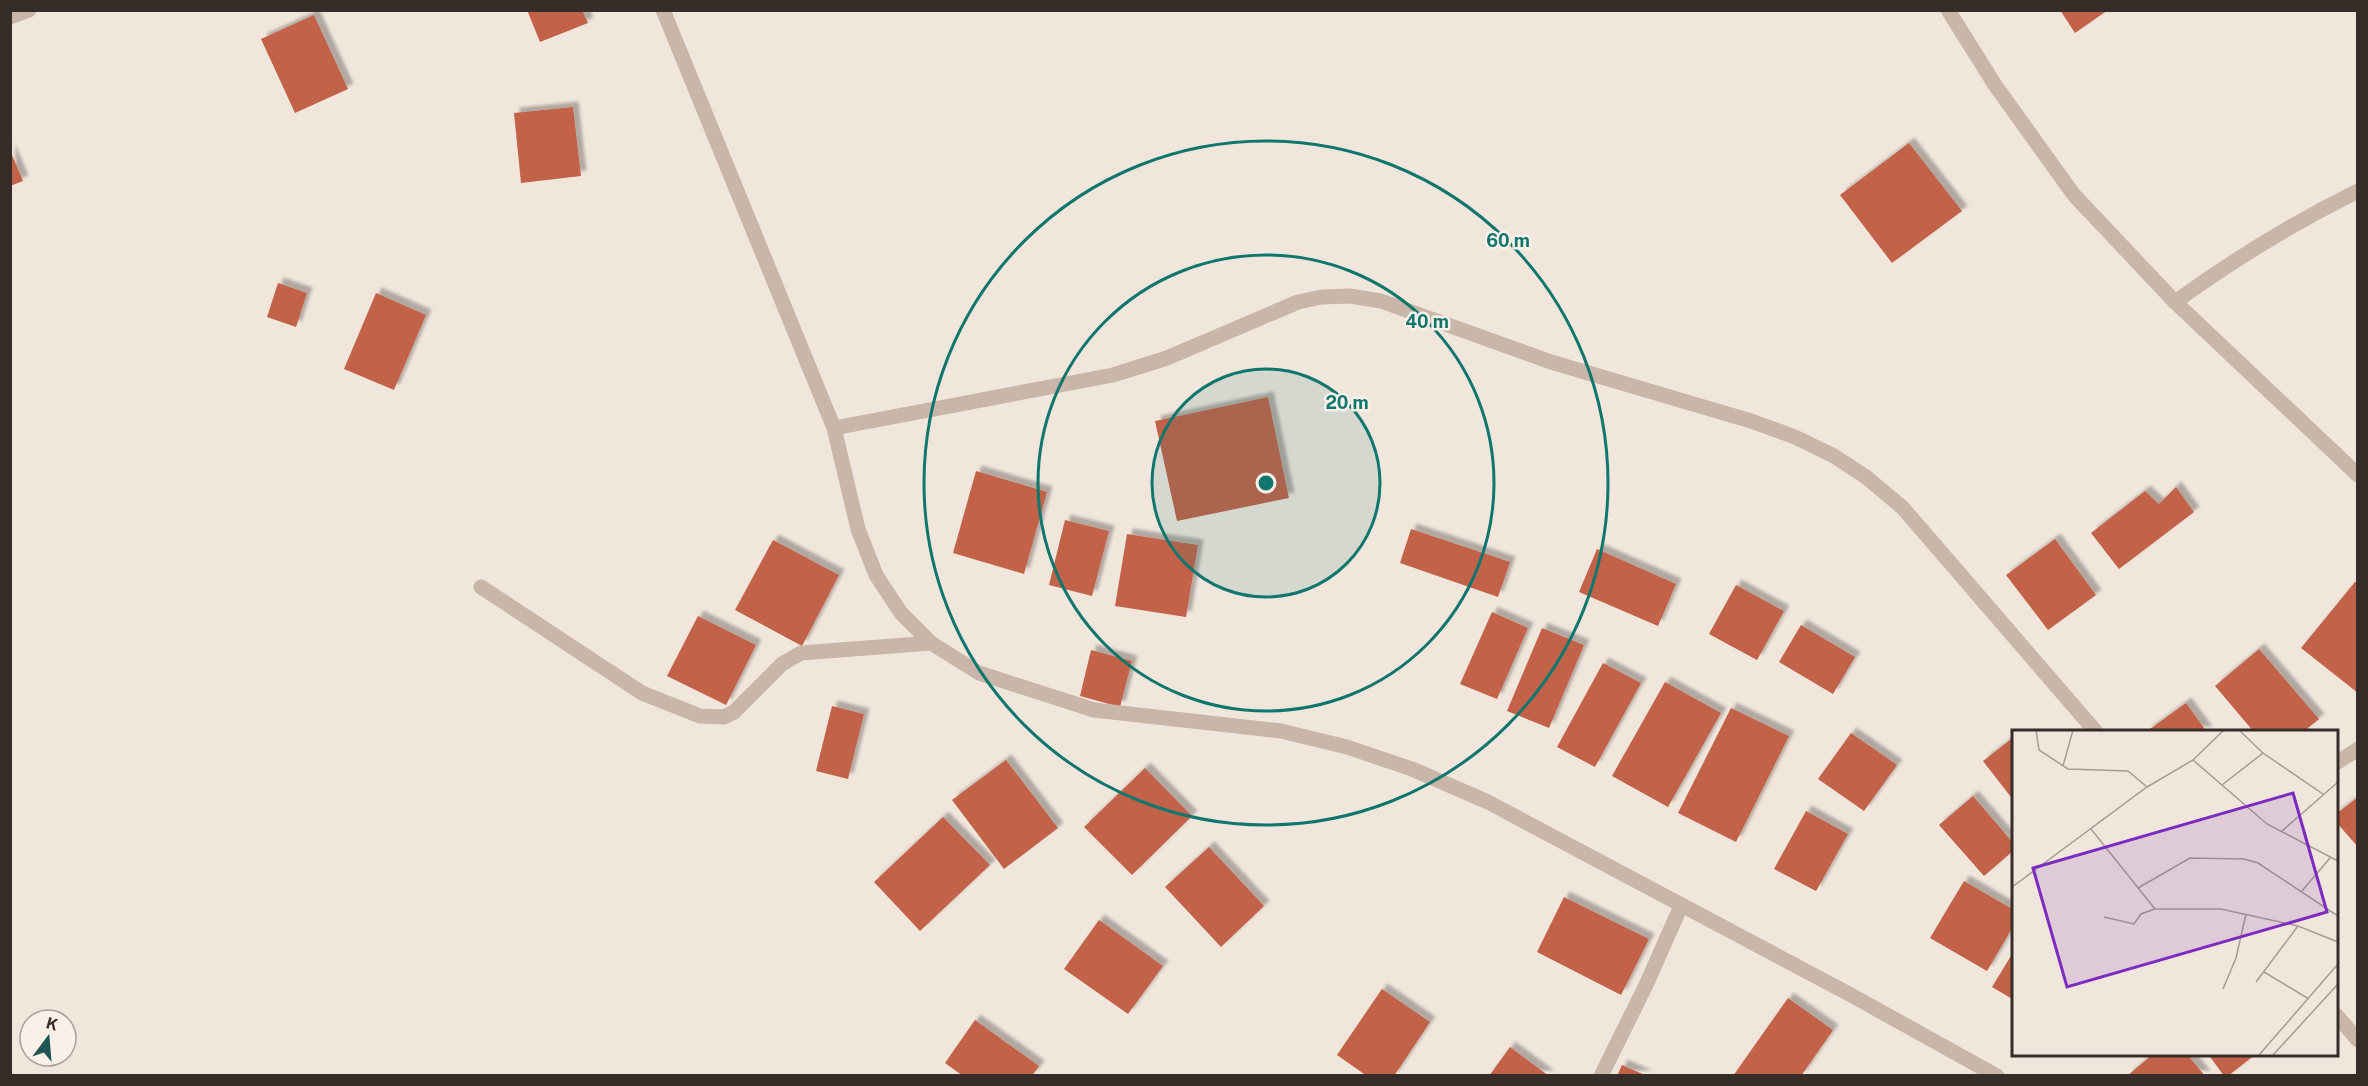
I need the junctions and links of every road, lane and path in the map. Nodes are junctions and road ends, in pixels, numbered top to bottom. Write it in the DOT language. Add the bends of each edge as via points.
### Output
graph roads {
  1 [pos="29,10"];
  2 [pos="663,10"];
  3 [pos="1948,10"];
  4 [pos="10,17"];
  5 [pos="2358,191"];
  6 [pos="2175,302"];
  7 [pos="834,428"];
  8 [pos="2358,475"];
  9 [pos="481,587"];
  10 [pos="931,643"];
  11 [pos="2094,730"];
  12 [pos="2358,748"];
  13 [pos="2338,762"];
  14 [pos="1681,906"];
  15 [pos="2338,1016"];
  16 [pos="2358,1040"];
  17 [pos="1601,1076"];
  18 [pos="1997,1076"];
  1 -- 4 [label="street"];
  2 -- 7 [label="street"];
  3 -- 6 [label="street" via="1995,85 2074,195"];
  5 -- 6 [label="street" via="2253,248"];
  6 -- 8 [label="street"];
  7 -- 10 [label="street" via="858,529 876,575 901,613"];
  7 -- 11 [label="street" via="1113,375 1167,358 1298,302 1350,296 1381,301 1551,362 1751,421 1833,456 1904,508"];
  9 -- 10 [label="street" via="642,693 712,718 734,712 782,664 801,653"];
  10 -- 14 [label="street" via="979,674 1094,710 1281,731 1347,747 1412,769 1488,802"];
  12 -- 13 [label="street"];
  14 -- 17 [label="street"];
  14 -- 18 [label="street"];
  15 -- 16 [label="street"];
}
